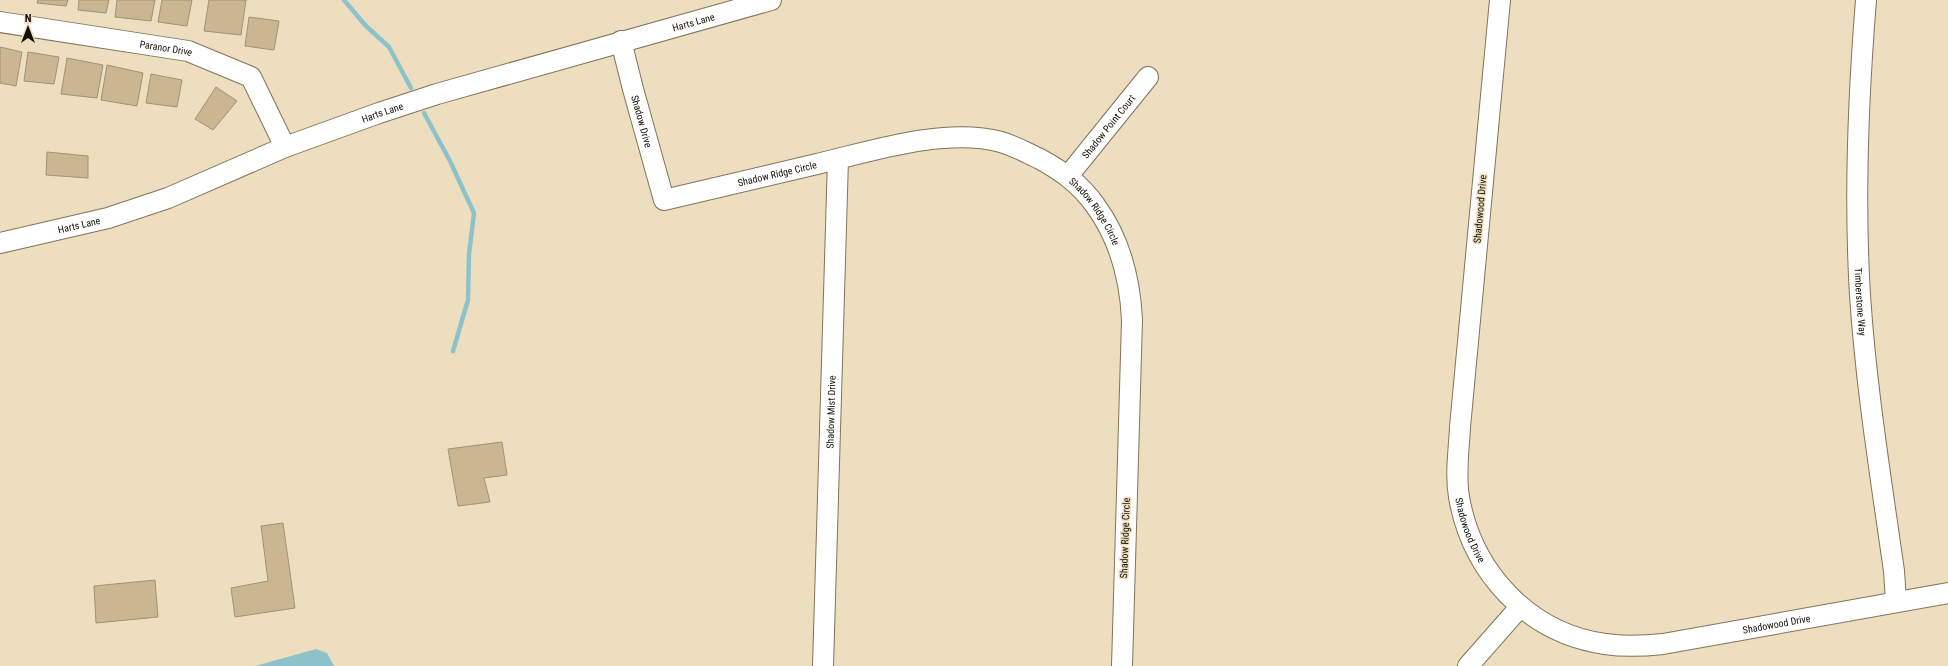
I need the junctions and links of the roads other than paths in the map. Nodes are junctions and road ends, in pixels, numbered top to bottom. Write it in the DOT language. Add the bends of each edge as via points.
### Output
graph roads {
  1 [pos="771,0"];
  2 [pos="1500,0"];
  3 [pos="1866,0"];
  4 [pos="0,22"];
  5 [pos="621,41"];
  6 [pos="1148,78"];
  7 [pos="285,147"];
  8 [pos="838,159"];
  9 [pos="1068,176"];
  10 [pos="664,200"];
  11 [pos="0,243"];
  12 [pos="1948,593"];
  13 [pos="1896,601"];
  14 [pos="1520,607"];
  15 [pos="823,666"];
  16 [pos="1122,666"];
  17 [pos="1468,666"];
  1 -- 5 [label="street, Harts Lane"];
  2 -- 14 [label="street, Shadowood Drive" via="1460,419 1457,479 1463,515 1481,560 1491,576"];
  3 -- 13 [label="street, Timberstone Way" via="1857,130 1860,296"];
  4 -- 7 [label="street, Paranor Drive" via="188,51 251,78"];
  5 -- 7 [label="street, Harts Lane" via="436,94"];
  5 -- 10 [label="street, Shadow Drive"];
  6 -- 9 [label="street, Shadow Point Court"];
  7 -- 11 [label="street, Harts Lane" via="168,198 108,218"];
  8 -- 9 [label="street, Shadow Ridge Circle" via="922,140 979,139 1015,147"];
  8 -- 10 [label="street, Shadow Ridge Circle"];
  8 -- 15 [label="street, Shadow Mist Drive"];
  9 -- 16 [label="street, Shadow Ridge Circle" via="1086,193 1111,229 1124,260 1131,296"];
  12 -- 13 [label="street, Shadowood Drive"];
  13 -- 14 [label="street, Shadowood Drive" via="1642,646 1589,641 1557,630"];
  14 -- 17 [label="street"];
}
